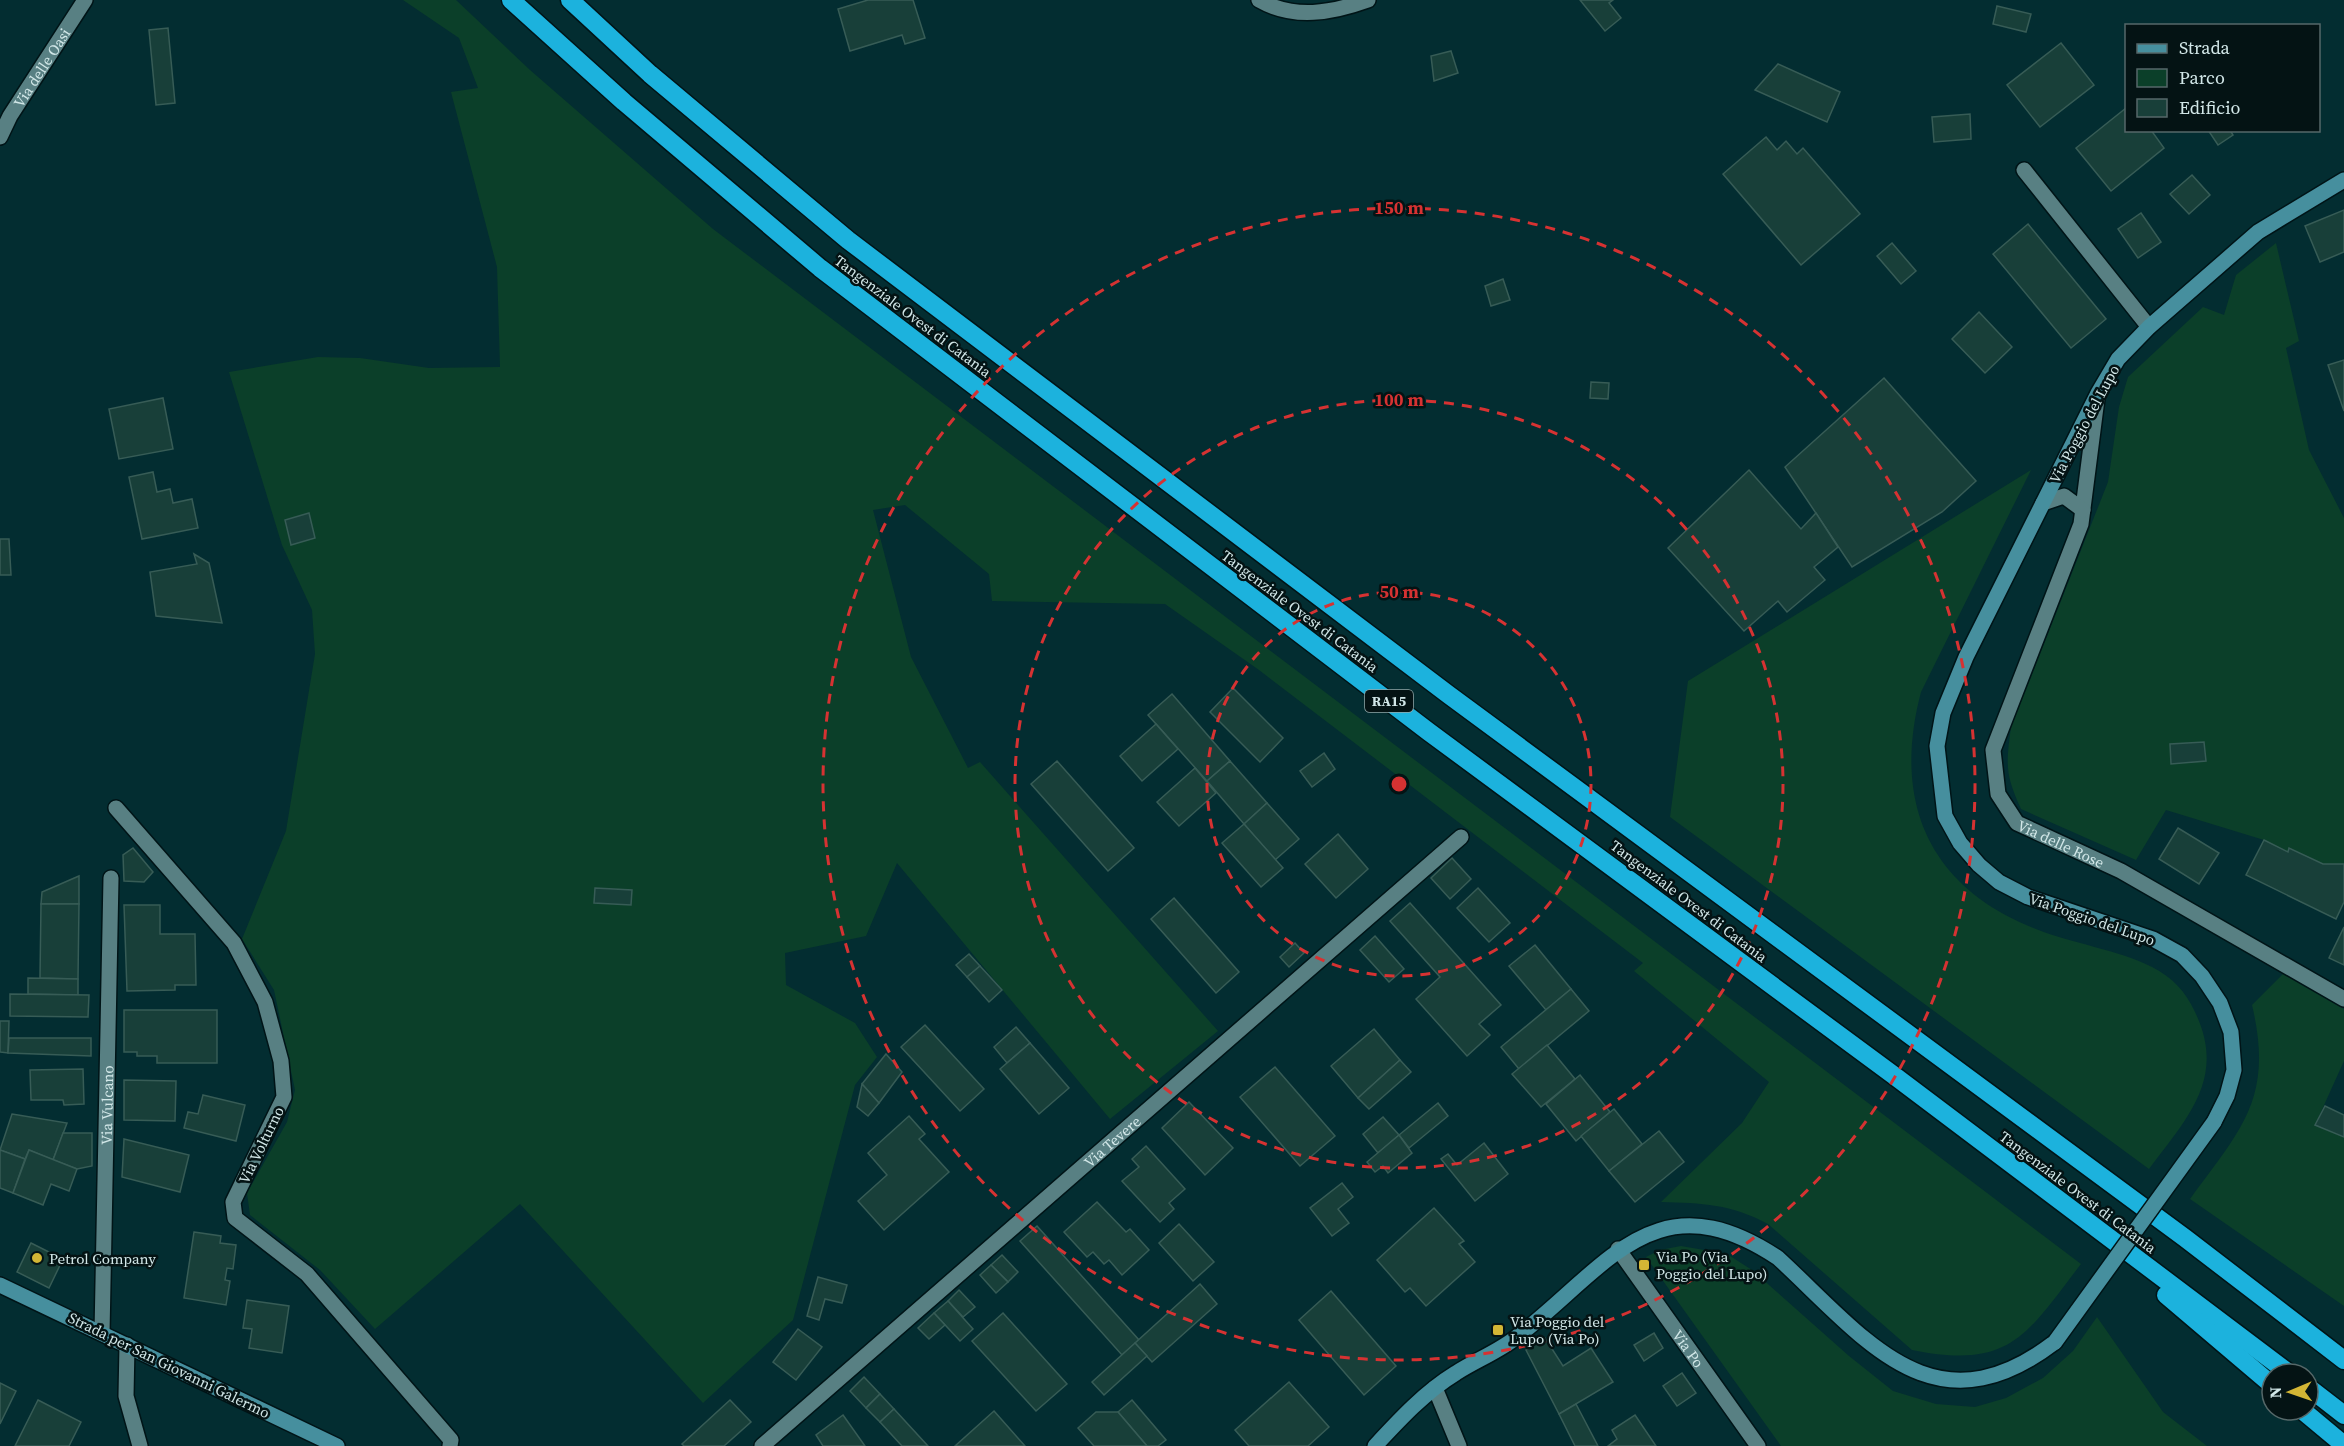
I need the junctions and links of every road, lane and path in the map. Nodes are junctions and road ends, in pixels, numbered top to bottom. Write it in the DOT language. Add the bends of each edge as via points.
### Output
graph roads {
  1 [pos="85,0"];
  2 [pos="510,0"];
  3 [pos="570,0"];
  4 [pos="1259,0"];
  5 [pos="1368,0"];
  6 [pos="0,137"];
  7 [pos="2024,170"];
  8 [pos="2344,180"];
  9 [pos="2149,327"];
  10 [pos="2097,393"];
  11 [pos="2043,502"];
  12 [pos="2083,510"];
  13 [pos="116,808"];
  14 [pos="1461,837"];
  15 [pos="111,878"];
  16 [pos="2344,999"];
  17 [pos="2016,1168"];
  18 [pos="2186,1238"];
  19 [pos="1618,1250"];
  20 [pos="0,1285"];
  21 [pos="102,1333"];
  22 [pos="127,1345"];
  23 [pos="2344,1346"];
  24 [pos="2344,1360"];
  25 [pos="2274,1362"];
  26 [pos="2260,1374"];
  27 [pos="1435,1388"];
  28 [pos="2320,1397"];
  29 [pos="2344,1414"];
  30 [pos="2316,1422"];
  31 [pos="2344,1445"];
  32 [pos="140,1446"];
  33 [pos="337,1446"];
  34 [pos="450,1446"];
  35 [pos="762,1446"];
  36 [pos="1376,1446"];
  37 [pos="1459,1446"];
  38 [pos="1758,1446"];
  1 -- 6 [label="street, Via delle Oasi"];
  2 -- 17 [label="highway, Tangenziale Ovest di Catania / RA15" via="820,268 1429,732"];
  3 -- 18 [label="highway, Tangenziale Ovest di Catania / RA15" via="650,74 848,240 1449,696"];
  4 -- 5 [label="street" via="1269,6 1313,14"];
  7 -- 9 [label="street"];
  8 -- 9 [label="street, Via Poggio del Lupo" via="2258,232"];
  9 -- 10 [label="street, Via Poggio del Lupo" via="2118,359"];
  10 -- 11 [label="street, Via Poggio del Lupo"];
  10 -- 12 [label="street, Via delle Rose"];
  11 -- 12 [label="street" via="2064,496"];
  11 -- 19 [label="street, Via Poggio del Lupo, bridge" via="1965,657 1943,713 1937,746 1945,816 1960,843 1999,882 2028,897 2153,939 2182,955 2202,976 2220,1003 2231,1032 2234,1070 2214,1122 2055,1342 2028,1362 2002,1374 1976,1379 1925,1376 1900,1365 1778,1258 1734,1233 1674,1226 1646,1233"];
  12 -- 16 [label="street, Via delle Rose" via="2081,524 1993,750 1998,794 2017,824 2121,872"];
  13 -- 34 [label="street, Via Volturno" via="234,943 265,1002 281,1061 284,1097 233,1202 235,1218 307,1274 451,1440"];
  14 -- 35 [label="street, Via Tevere"];
  15 -- 21 [label="street, Via Vulcano"];
  17 -- 25 [label="highway, Tangenziale Ovest di Catania / RA15"];
  17 -- 26 [label="highway"];
  18 -- 23 [label="highway"];
  18 -- 24 [label="highway, Tangenziale Ovest di Catania / RA15"];
  19 -- 27 [label="street, Via Poggio del Lupo" via="1517,1337"];
  19 -- 38 [label="street, Via Po"];
  20 -- 21 [label="street, Strada per San Giovanni Galermo"];
  21 -- 22 [label="street, Strada per San Giovanni Galermo"];
  22 -- 32 [label="street" via="126,1396"];
  22 -- 33 [label="street, Strada per San Giovanni Galermo"];
  27 -- 36 [label="street, Via Poggio del Lupo"];
  27 -- 37 [label="street"];
  28 -- 29 [label="highway"];
  30 -- 31 [label="highway"];
}
